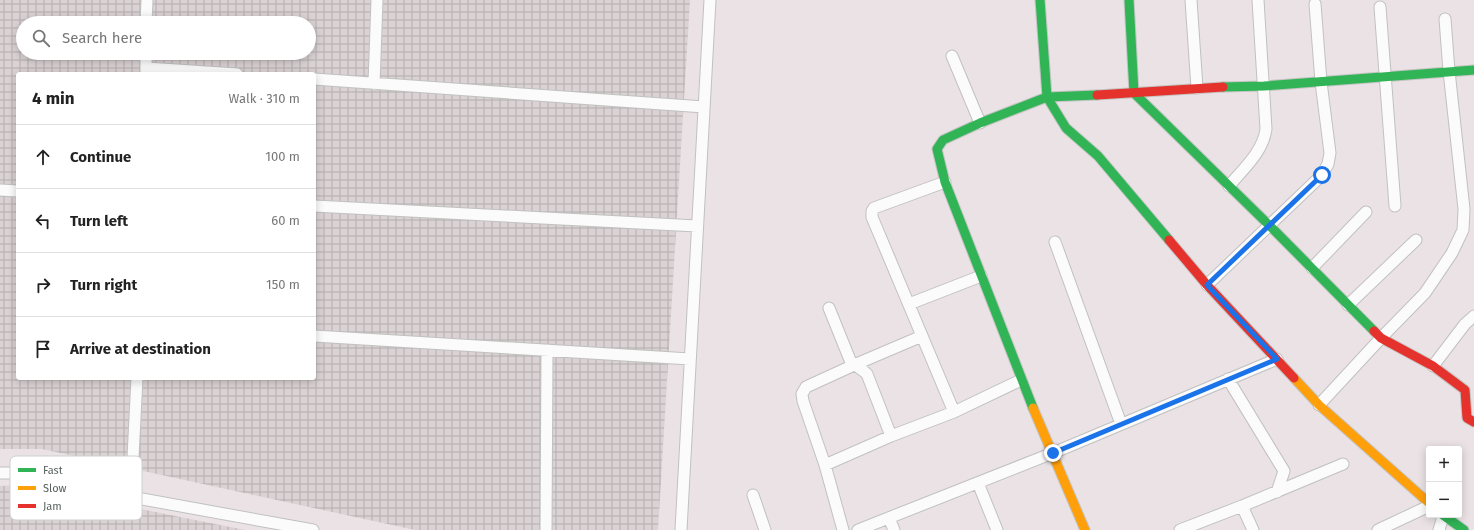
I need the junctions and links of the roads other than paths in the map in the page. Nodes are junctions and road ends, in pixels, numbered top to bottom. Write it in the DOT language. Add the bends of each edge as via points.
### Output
graph roads {
  1 [pos="146,0"];
  2 [pos="378,0"];
  3 [pos="710,0"];
  4 [pos="1040,0"];
  5 [pos="1129,0"];
  6 [pos="1191,0"];
  7 [pos="1258,0"];
  8 [pos="1315,4"];
  9 [pos="1380,8"];
  10 [pos="146,16"];
  11 [pos="1445,19"];
  12 [pos="952,56"];
  13 [pos="146,60"];
  14 [pos="1474,70"];
  15 [pos="146,71"];
  16 [pos="1449,71"];
  17 [pos="176,72"];
  18 [pos="1385,77"];
  19 [pos="316,79"];
  20 [pos="1321,82"];
  21 [pos="374,84"];
  22 [pos="1264,86"];
  23 [pos="1197,88"];
  24 [pos="1134,94"];
  25 [pos="1047,97"];
  26 [pos="704,107"];
  27 [pos="980,122"];
  28 [pos="945,182"];
  29 [pos="1229,186"];
  30 [pos="0,190"];
  31 [pos="16,191"];
  32 [pos="316,206"];
  33 [pos="1395,206"];
  34 [pos="1366,212"];
  35 [pos="1269,225"];
  36 [pos="697,226"];
  37 [pos="1416,240"];
  38 [pos="1054,242"];
  39 [pos="1312,268"];
  40 [pos="981,276"];
  41 [pos="1207,285"];
  42 [pos="908,304"];
  43 [pos="1348,305"];
  44 [pos="829,308"];
  45 [pos="1474,316"];
  46 [pos="316,336"];
  47 [pos="922,336"];
  48 [pos="1381,338"];
  49 [pos="547,350"];
  50 [pos="690,359"];
  51 [pos="1277,359"];
  52 [pos="854,365"];
  53 [pos="1433,366"];
  54 [pos="1228,379"];
  55 [pos="137,380"];
  56 [pos="1021,380"];
  57 [pos="1319,405"];
  58 [pos="954,412"];
  59 [pos="1474,422"];
  60 [pos="1121,424"];
  61 [pos="891,436"];
  62 [pos="1053,453"];
  63 [pos="133,456"];
  64 [pos="1343,464"];
  65 [pos="825,465"];
  66 [pos="0,472"];
  67 [pos="10,472"];
  68 [pos="978,483"];
  69 [pos="1277,492"];
  70 [pos="753,495"];
  71 [pos="142,499"];
  72 [pos="1426,500"];
  73 [pos="1242,506"];
  74 [pos="1426,507"];
  75 [pos="889,518"];
  76 [pos="1442,518"];
  77 [pos="1447,518"];
  78 [pos="313,530"];
  79 [pos="546,530"];
  80 [pos="681,530"];
  81 [pos="766,530"];
  82 [pos="843,530"];
  83 [pos="858,530"];
  84 [pos="894,530"];
  85 [pos="997,530"];
  86 [pos="1085,530"];
  87 [pos="1180,530"];
  88 [pos="1252,530"];
  89 [pos="1378,530"];
  90 [pos="1439,530"];
  91 [pos="1464,530"];
  1 -- 10 [label="street"];
  2 -- 21 [label="street"];
  3 -- 26 [label="street"];
  4 -- 25 [label="street"];
  5 -- 24 [label="street"];
  6 -- 23 [label="street"];
  7 -- 22 [label="street"];
  8 -- 20 [label="street"];
  9 -- 18 [label="street"];
  11 -- 16 [label="street"];
  12 -- 27 [label="street"];
  13 -- 15 [label="street"];
  14 -- 16 [label="street"];
  15 -- 17 [label="street"];
  16 -- 18 [label="street"];
  16 -- 48 [label="street" via="1464,209 1463,230 1452,253 1424,293"];
  18 -- 20 [label="street"];
  18 -- 33 [label="street"];
  19 -- 21 [label="street"];
  20 -- 22 [label="street"];
  20 -- 35 [label="street" via="1330,153 1328,164 1322,175"];
  21 -- 26 [label="street"];
  22 -- 23 [label="street"];
  22 -- 29 [label="street" via="1266,129 1261,148"];
  23 -- 24 [label="street"];
  24 -- 25 [label="street"];
  24 -- 29 [label="street"];
  25 -- 27 [label="street"];
  25 -- 41 [label="street" via="1066,128 1098,156"];
  26 -- 36 [label="street"];
  27 -- 28 [label="street" via="938,145"];
  28 -- 40 [label="street"];
  28 -- 42 [label="street" via="874,208 872,211 872,217"];
  29 -- 35 [label="street"];
  30 -- 31 [label="street"];
  32 -- 36 [label="street"];
  34 -- 39 [label="street"];
  35 -- 39 [label="street"];
  35 -- 41 [label="street"];
  36 -- 50 [label="street"];
  37 -- 43 [label="street"];
  38 -- 60 [label="street"];
  39 -- 43 [label="street"];
  40 -- 42 [label="street"];
  40 -- 56 [label="street"];
  41 -- 51 [label="street"];
  42 -- 47 [label="street"];
  43 -- 48 [label="street"];
  44 -- 52 [label="street"];
  45 -- 53 [label="street"];
  46 -- 49 [label="street"];
  47 -- 52 [label="street"];
  47 -- 58 [label="street"];
  48 -- 53 [label="street"];
  48 -- 57 [label="street"];
  49 -- 50 [label="street"];
  49 -- 79 [label="street"];
  50 -- 80 [label="street"];
  51 -- 54 [label="street"];
  51 -- 57 [label="street"];
  52 -- 61 [label="street" via="867,374"];
  52 -- 65 [label="street" via="806,387 802,394"];
  53 -- 59 [label="street" via="1465,390 1467,418"];
  54 -- 60 [label="street"];
  54 -- 69 [label="street" via="1284,471"];
  55 -- 63 [label="street"];
  56 -- 58 [label="street"];
  56 -- 62 [label="street"];
  57 -- 72 [label="street"];
  58 -- 61 [label="street"];
  60 -- 62 [label="street"];
  61 -- 65 [label="street"];
  62 -- 68 [label="street"];
  62 -- 86 [label="street"];
  64 -- 69 [label="street"];
  65 -- 82 [label="street"];
  66 -- 67 [label="street"];
  68 -- 75 [label="street"];
  68 -- 85 [label="street"];
  69 -- 73 [label="street"];
  70 -- 81 [label="street"];
  71 -- 78 [label="street"];
  73 -- 87 [label="street"];
  73 -- 88 [label="street"];
  74 -- 89 [label="street"];
  75 -- 83 [label="street"];
  75 -- 84 [label="street"];
  76 -- 90 [label="street"];
  77 -- 91 [label="street"];
}
